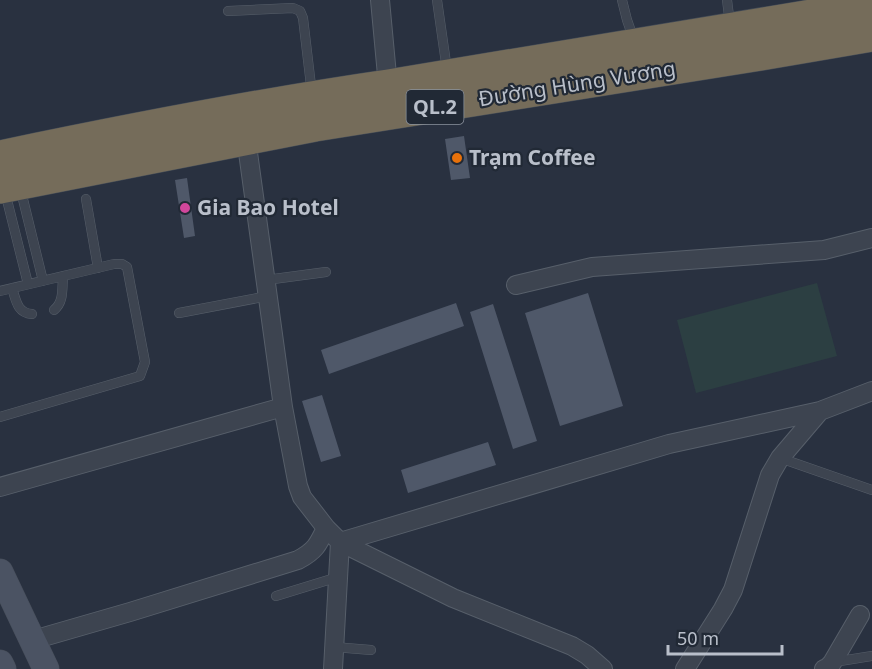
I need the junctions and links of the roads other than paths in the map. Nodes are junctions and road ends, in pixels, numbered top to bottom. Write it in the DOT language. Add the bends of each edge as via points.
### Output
graph roads {
  1 [pos="380,0"];
  2 [pos="437,0"];
  3 [pos="622,0"];
  4 [pos="872,6"];
  5 [pos="228,10"];
  6 [pos="729,15"];
  7 [pos="872,35"];
  8 [pos="636,45"];
  9 [pos="448,76"];
  10 [pos="388,86"];
  11 [pos="312,97"];
  12 [pos="246,138"];
  13 [pos="6,179"];
  14 [pos="86,199"];
  15 [pos="872,238"];
  16 [pos="98,268"];
  17 [pos="326,272"];
  18 [pos="63,276"];
  19 [pos="43,281"];
  20 [pos="28,284"];
  21 [pos="516,285"];
  22 [pos="12,288"];
  23 [pos="267,288"];
  24 [pos="0,291"];
  25 [pos="54,310"];
  26 [pos="179,313"];
  27 [pos="32,314"];
  28 [pos="872,391"];
  29 [pos="283,407"];
  30 [pos="820,411"];
  31 [pos="0,417"];
  32 [pos="780,458"];
  33 [pos="0,487"];
  34 [pos="872,490"];
  35 [pos="326,528"];
  36 [pos="340,542"];
  37 [pos="0,572"];
  38 [pos="338,577"];
  39 [pos="276,596"];
  40 [pos="860,615"];
  41 [pos="33,640"];
  42 [pos="334,647"];
  43 [pos="370,650"];
  44 [pos="872,656"];
  45 [pos="0,663"];
  46 [pos="828,666"];
  47 [pos="3,669"];
  48 [pos="46,669"];
  49 [pos="333,669"];
  50 [pos="603,669"];
  51 [pos="685,669"];
  1 -- 10 [label="street"];
  2 -- 9 [label="lane"];
  3 -- 8 [label="lane"];
  4 -- 6 [label="highway, Đường Hùng Vương / QL.2"];
  5 -- 11 [label="lane" via="300,11"];
  6 -- 8 [label="highway, Đường Hùng Vương / QL.2"];
  7 -- 12 [label="highway, Đường Hùng Vương / QL.2"];
  8 -- 9 [label="highway, Đường Hùng Vương / QL.2"];
  9 -- 10 [label="highway, Đường Hùng Vương / QL.2"];
  10 -- 11 [label="highway, Đường Hùng Vương / QL.2"];
  11 -- 13 [label="highway, Đường Hùng Vương / QL.2" via="202,116"];
  12 -- 13 [label="highway, Đường Hùng Vương / QL.2"];
  12 -- 23 [label="street"];
  13 -- 19 [label="lane"];
  13 -- 20 [label="lane"];
  14 -- 16 [label="lane"];
  15 -- 21 [label="street" via="824,250 592,267"];
  16 -- 18 [label="lane"];
  16 -- 31 [label="lane" via="114,264 127,267 145,362 140,376"];
  17 -- 23 [label="lane"];
  18 -- 19 [label="lane"];
  18 -- 25 [label="lane" via="62,299"];
  19 -- 20 [label="lane"];
  20 -- 22 [label="lane"];
  22 -- 24 [label="lane"];
  22 -- 27 [label="lane" via="19,308"];
  23 -- 26 [label="lane"];
  23 -- 29 [label="street"];
  28 -- 30 [label="street"];
  29 -- 33 [label="street"];
  29 -- 35 [label="street" via="298,486"];
  30 -- 32 [label="street"];
  30 -- 36 [label="street" via="669,444"];
  32 -- 34 [label="lane"];
  32 -- 51 [label="street" via="770,475 733,590"];
  35 -- 36 [label="street"];
  35 -- 41 [label="street" via="317,547 298,560"];
  36 -- 38 [label="street"];
  36 -- 50 [label="street" via="453,598 572,646"];
  37 -- 41 [label="main road"];
  38 -- 39 [label="lane"];
  38 -- 42 [label="street"];
  40 -- 46 [label="street"];
  41 -- 48 [label="main road"];
  42 -- 43 [label="lane"];
  42 -- 49 [label="street"];
  44 -- 46 [label="lane"];
  45 -- 47 [label="main road"];
}
